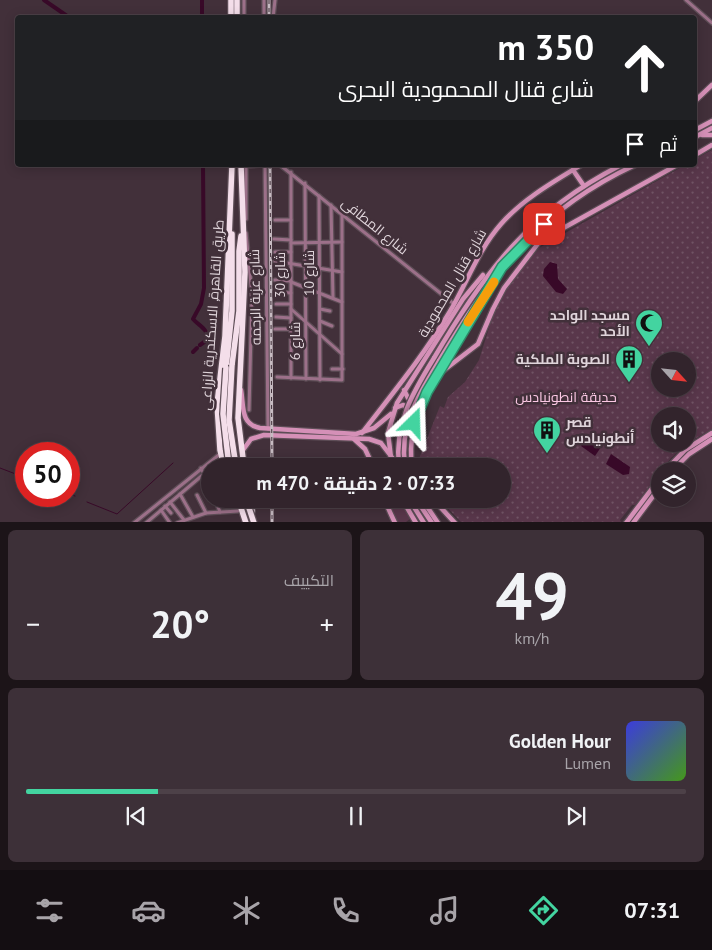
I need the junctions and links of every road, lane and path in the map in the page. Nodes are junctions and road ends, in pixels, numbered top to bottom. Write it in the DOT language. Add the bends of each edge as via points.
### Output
graph roads {
  1 [pos="231,0"];
  2 [pos="236,0"];
  3 [pos="244,0"];
  4 [pos="264,0"];
  5 [pos="275,0"];
  6 [pos="686,0"];
  7 [pos="231,15"];
  8 [pos="237,15"];
  9 [pos="244,15"];
  10 [pos="264,15"];
  11 [pos="273,15"];
  12 [pos="712,23"];
  13 [pos="712,85"];
  14 [pos="697,99"];
  15 [pos="712,121"];
  16 [pos="712,128"];
  17 [pos="697,129"];
  18 [pos="700,135"];
  19 [pos="712,135"];
  20 [pos="697,136"];
  21 [pos="712,145"];
  22 [pos="697,154"];
  23 [pos="232,167"];
  24 [pos="244,167"];
  25 [pos="244,167"];
  26 [pos="265,167"];
  27 [pos="283,167"];
  28 [pos="577,167"];
  29 [pos="617,167"];
  30 [pos="631,167"];
  31 [pos="673,167"];
  32 [pos="573,170"];
  33 [pos="291,172"];
  34 [pos="304,183"];
  35 [pos="584,186"];
  36 [pos="319,195"];
  37 [pos="331,205"];
  38 [pos="342,214"];
  39 [pos="231,215"];
  40 [pos="275,220"];
  41 [pos="291,220"];
  42 [pos="243,230"];
  43 [pos="274,239"];
  44 [pos="291,242"];
  45 [pos="342,242"];
  46 [pos="305,243"];
  47 [pos="320,243"];
  48 [pos="332,243"];
  49 [pos="274,252"];
  50 [pos="291,252"];
  51 [pos="275,261"];
  52 [pos="291,263"];
  53 [pos="305,266"];
  54 [pos="502,267"];
  55 [pos="320,268"];
  56 [pos="332,270"];
  57 [pos="490,270"];
  58 [pos="342,272"];
  59 [pos="275,280"];
  60 [pos="291,282"];
  61 [pos="305,288"];
  62 [pos="276,292"];
  63 [pos="291,293"];
  64 [pos="320,294"];
  65 [pos="332,298"];
  66 [pos="342,302"];
  67 [pos="276,304"];
  68 [pos="291,304"];
  69 [pos="454,304"];
  70 [pos="291,309"];
  71 [pos="320,309"];
  72 [pos="330,311"];
  73 [pos="276,317"];
  74 [pos="291,318"];
  75 [pos="320,321"];
  76 [pos="306,322"];
  77 [pos="332,326"];
  78 [pos="275,329"];
  79 [pos="291,329"];
  80 [pos="320,335"];
  81 [pos="342,354"];
  82 [pos="229,367"];
  83 [pos="332,369"];
  84 [pos="342,369"];
  85 [pos="277,377"];
  86 [pos="436,377"];
  87 [pos="291,378"];
  88 [pos="306,379"];
  89 [pos="320,380"];
  90 [pos="218,385"];
  91 [pos="240,386"];
  92 [pos="404,390"];
  93 [pos="422,401"];
  94 [pos="250,410"];
  95 [pos="394,410"];
  96 [pos="416,415"];
  97 [pos="268,429"];
  98 [pos="362,433"];
  99 [pos="712,433"];
  100 [pos="352,439"];
  101 [pos="712,439"];
  102 [pos="221,454"];
  103 [pos="242,454"];
  104 [pos="390,457"];
  105 [pos="215,458"];
  106 [pos="222,458"];
  107 [pos="227,458"];
  108 [pos="235,458"];
  109 [pos="243,458"];
  110 [pos="369,458"];
  111 [pos="399,458"];
  112 [pos="405,458"];
  113 [pos="411,458"];
  114 [pos="674,462"];
  115 [pos="681,462"];
  116 [pos="201,468"];
  117 [pos="201,476"];
  118 [pos="180,494"];
  119 [pos="196,495"];
  120 [pos="651,495"];
  121 [pos="651,497"];
  122 [pos="170,502"];
  123 [pos="165,506"];
  124 [pos="218,508"];
  125 [pos="238,508"];
  126 [pos="239,508"];
  127 [pos="250,508"];
  128 [pos="388,508"];
  129 [pos="407,508"];
  130 [pos="414,508"];
  131 [pos="422,508"];
  132 [pos="428,508"];
  133 [pos="442,508"];
  134 [pos="161,510"];
  135 [pos="238,511"];
  136 [pos="220,512"];
  137 [pos="206,513"];
  138 [pos="171,514"];
  139 [pos="193,517"];
  140 [pos="184,520"];
  141 [pos="430,521"];
  142 [pos="134,522"];
  143 [pos="146,522"];
  144 [pos="170,522"];
  145 [pos="177,522"];
  146 [pos="244,522"];
  147 [pos="254,522"];
  148 [pos="395,522"];
  149 [pos="416,522"];
  150 [pos="423,522"];
  151 [pos="438,522"];
  152 [pos="455,522"];
  153 [pos="626,522"];
  154 [pos="633,522"];
  1 -- 7 [label="highway"];
  2 -- 8 [label="highway"];
  3 -- 9 [label="street"];
  4 -- 10 [label="street"];
  5 -- 11 [label="street"];
  6 -- 12 [label="street"];
  13 -- 14 [label="main road"];
  15 -- 17 [label="main road"];
  16 -- 18 [label="main road"];
  18 -- 19 [label="main road"];
  18 -- 20 [label="main road"];
  21 -- 22 [label="main road"];
  23 -- 39 [label="highway, طريق القاهرة, الاسكندرية الزراعى"];
  24 -- 42 [label="highway, طريق القاهرة, الاسكندرية الزراعى"];
  25 -- 94 [label="street" via="252,295"];
  26 -- 97 [label="street, شارع عزبة الرحمه"];
  27 -- 33 [label="street, شارع المطافى"];
  28 -- 32 [label="main road, شارع قنال المحمودية"];
  29 -- 35 [label="main road"];
  30 -- 54 [label="main road" via="556,214"];
  31 -- 86 [label="main road" via="540,240 507,283 478,344"];
  32 -- 35 [label="main road"];
  32 -- 69 [label="main road, شارع قنال المحمودية" via="527,200 502,223 483,249"];
  33 -- 34 [label="street, شارع المطافى"];
  33 -- 41 [label="street, شارع 30"];
  34 -- 36 [label="street, شارع المطافى"];
  34 -- 46 [label="street, شارع 6"];
  35 -- 57 [label="main road" via="537,222"];
  36 -- 37 [label="street, شارع المطافى"];
  36 -- 47 [label="street, شارع 10"];
  37 -- 38 [label="street, شارع المطافى"];
  37 -- 48 [label="street"];
  38 -- 45 [label="street"];
  38 -- 69 [label="street, شارع المطافى"];
  39 -- 82 [label="highway" via="234,255"];
  39 -- 90 [label="highway, طريق القاهرة, الاسكندرية الزراعى" via="225,336"];
  40 -- 41 [label="street"];
  41 -- 44 [label="street, شارع 30"];
  42 -- 82 [label="highway" via="239,246 239,311"];
  42 -- 91 [label="highway, طريق القاهرة, الاسكندرية الزراعى" via="245,272"];
  43 -- 44 [label="street"];
  44 -- 46 [label="street"];
  44 -- 50 [label="street, شارع 30"];
  45 -- 48 [label="street"];
  45 -- 58 [label="street"];
  46 -- 47 [label="street"];
  46 -- 53 [label="street, شارع 6"];
  47 -- 48 [label="street"];
  47 -- 55 [label="street, شارع 10"];
  48 -- 56 [label="street"];
  49 -- 50 [label="street"];
  50 -- 52 [label="street, شارع 30"];
  51 -- 52 [label="street"];
  52 -- 53 [label="street"];
  52 -- 60 [label="street, شارع 30"];
  53 -- 55 [label="street"];
  53 -- 61 [label="street, شارع 6"];
  54 -- 86 [label="main road"];
  54 -- 112 [label="main road, bridge" via="475,302 417,398 408,420"];
  55 -- 56 [label="street"];
  55 -- 64 [label="street, شارع 10"];
  56 -- 58 [label="street"];
  56 -- 65 [label="street"];
  57 -- 92 [label="main road" via="467,294"];
  57 -- 111 [label="main road, bridge" via="410,398 403,416"];
  58 -- 66 [label="street"];
  59 -- 60 [label="street"];
  60 -- 61 [label="street"];
  60 -- 63 [label="street, شارع 30"];
  61 -- 64 [label="street"];
  61 -- 76 [label="street, شارع 6"];
  62 -- 63 [label="street"];
  63 -- 68 [label="street, شارع 30"];
  64 -- 65 [label="street"];
  64 -- 71 [label="street, شارع 10"];
  65 -- 66 [label="street"];
  66 -- 81 [label="street"];
  67 -- 68 [label="street"];
  68 -- 70 [label="street, شارع 30"];
  69 -- 98 [label="main road, شارع قنال المحمودية" via="422,355"];
  70 -- 74 [label="street, شارع 30"];
  70 -- 76 [label="street"];
  71 -- 72 [label="street"];
  71 -- 75 [label="street, شارع 10"];
  73 -- 74 [label="street"];
  74 -- 79 [label="street, شارع 30"];
  75 -- 77 [label="street"];
  75 -- 80 [label="street, شارع 10"];
  76 -- 80 [label="street"];
  76 -- 88 [label="street, شارع 6"];
  78 -- 79 [label="street"];
  79 -- 87 [label="street, شارع 30"];
  80 -- 81 [label="street"];
  80 -- 89 [label="street, شارع 10"];
  81 -- 84 [label="street"];
  82 -- 107 [label="highway, bridge" via="223,419"];
  82 -- 108 [label="highway, bridge" via="229,420"];
  83 -- 84 [label="street"];
  84 -- 89 [label="street" via="341,381"];
  85 -- 87 [label="street"];
  86 -- 93 [label="main road"];
  87 -- 88 [label="street"];
  88 -- 89 [label="street"];
  90 -- 91 [label="highway" via="230,378"];
  90 -- 102 [label="highway, طريق القاهرة, الاسكندرية الزراعى" via="217,420"];
  91 -- 97 [label="main road" via="246,420 254,427"];
  91 -- 103 [label="highway, طريق القاهرة, الاسكندرية الزراعى" via="238,418"];
  92 -- 93 [label="main road" via="415,403"];
  92 -- 95 [label="main road"];
  93 -- 96 [label="main road"];
  95 -- 96 [label="main road" via="403,405"];
  95 -- 98 [label="main road" via="380,424"];
  95 -- 104 [label="main road" via="388,433"];
  96 -- 113 [label="main road"];
  97 -- 98 [label="main road"];
  99 -- 114 [label="main road" via="685,450"];
  100 -- 103 [label="main road" via="260,435 248,442"];
  100 -- 104 [label="main road" via="378,442"];
  100 -- 110 [label="main road" via="365,449"];
  101 -- 115 [label="main road"];
  102 -- 105 [label="street"];
  102 -- 106 [label="highway, طريق القاهرة, الاسكندرية الزراعى"];
  103 -- 109 [label="highway, طريق القاهرة, الاسكندرية الزراعى"];
  116 -- 142 [label="street"];
  117 -- 118 [label="street"];
  118 -- 122 [label="street"];
  118 -- 139 [label="street"];
  119 -- 137 [label="street"];
  120 -- 153 [label="main road"];
  121 -- 154 [label="main road"];
  122 -- 123 [label="street"];
  122 -- 140 [label="street"];
  123 -- 134 [label="street"];
  123 -- 138 [label="street"];
  124 -- 136 [label="street"];
  125 -- 135 [label="highway"];
  126 -- 146 [label="highway"];
  127 -- 147 [label="highway, bridge"];
  128 -- 148 [label="main road"];
  129 -- 149 [label="main road"];
  130 -- 150 [label="main road"];
  131 -- 141 [label="main road"];
  132 -- 151 [label="main road"];
  133 -- 152 [label="main road"];
  134 -- 143 [label="street"];
  134 -- 144 [label="street"];
  135 -- 136 [label="street"];
  135 -- 146 [label="highway"];
  136 -- 137 [label="street"];
  137 -- 139 [label="street"];
  139 -- 140 [label="street"];
  140 -- 145 [label="street"];
}
